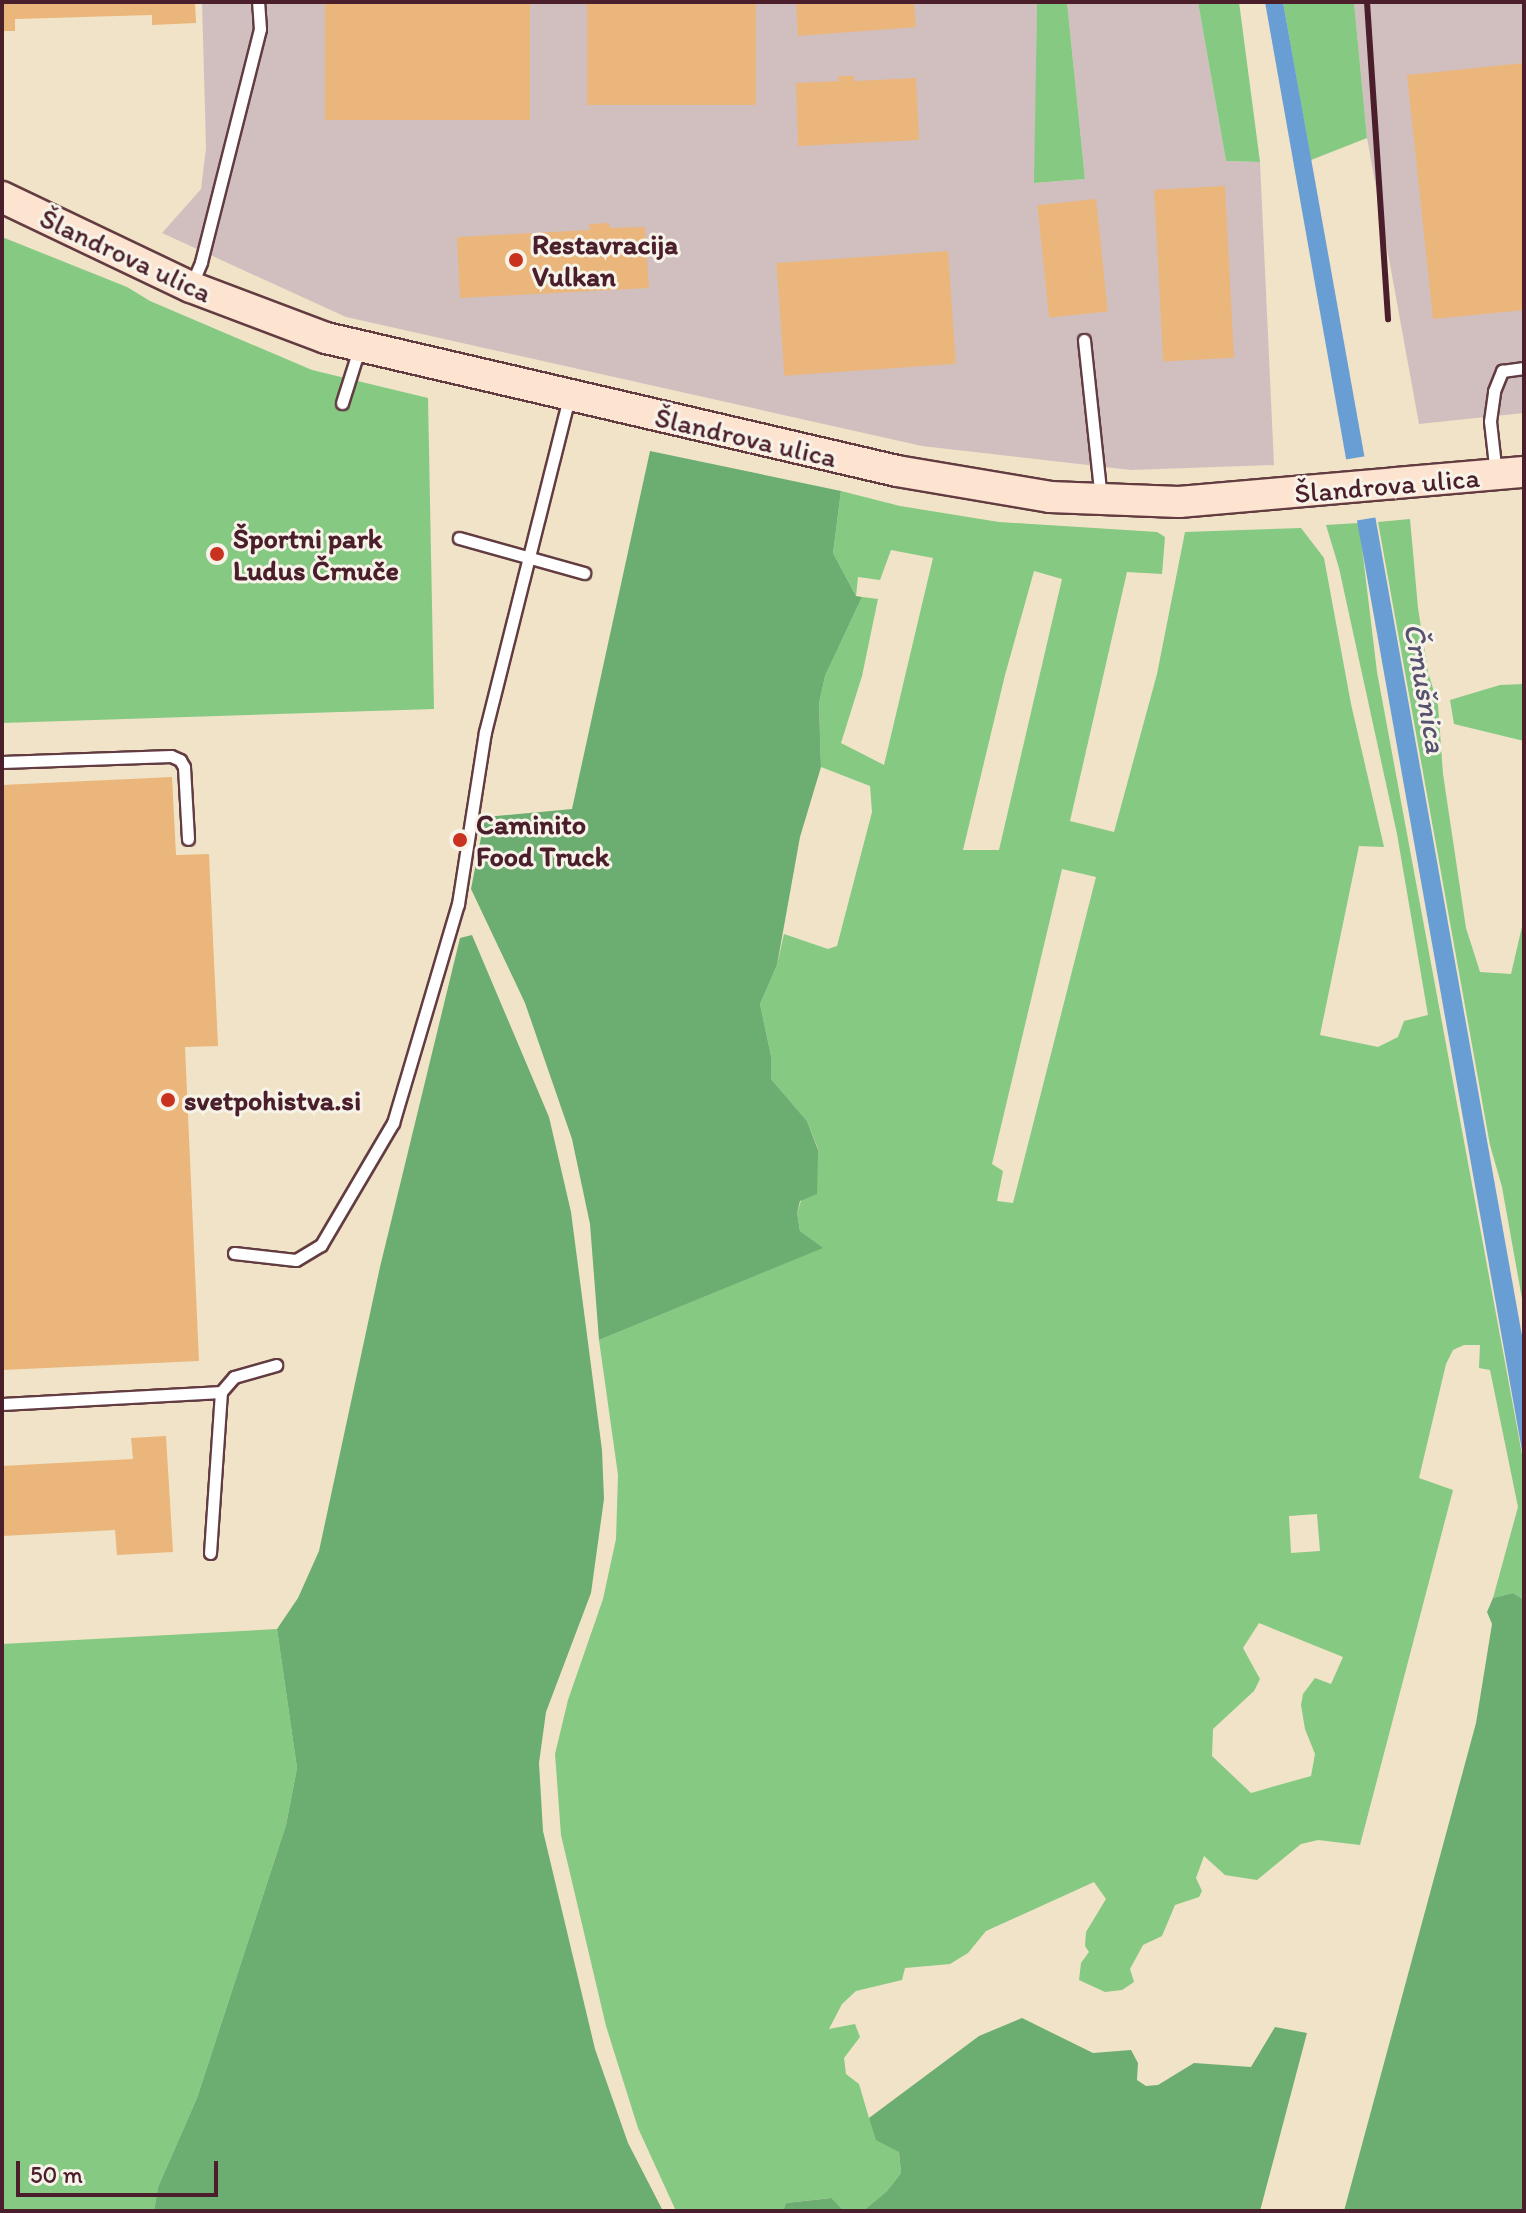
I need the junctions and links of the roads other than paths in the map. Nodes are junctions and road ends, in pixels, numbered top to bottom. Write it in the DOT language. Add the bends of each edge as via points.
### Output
graph roads {
  1 [pos="258,2"];
  2 [pos="2,197"];
  3 [pos="191,287"];
  4 [pos="1084,340"];
  5 [pos="359,348"];
  6 [pos="1524,368"];
  7 [pos="569,398"];
  8 [pos="342,403"];
  9 [pos="1510,474"];
  10 [pos="1101,499"];
  11 [pos="459,538"];
  12 [pos="530,559"];
  13 [pos="584,573"];
  14 [pos="2,762"];
  15 [pos="188,839"];
  16 [pos="234,1253"];
  17 [pos="276,1365"];
  18 [pos="221,1392"];
  19 [pos="2,1404"];
  20 [pos="210,1553"];
  1 -- 3 [label="lane" via="257,43 205,251"];
  2 -- 3 [label="street, Šlandrova ulica"];
  3 -- 5 [label="street, Šlandrova ulica"];
  4 -- 10 [label="lane"];
  5 -- 7 [label="street, Šlandrova ulica"];
  5 -- 8 [label="lane"];
  6 -- 9 [label="lane" via="1502,371 1490,421"];
  7 -- 10 [label="street, Šlandrova ulica" via="897,471 1050,497"];
  7 -- 12 [label="lane"];
  9 -- 10 [label="street, Šlandrova ulica" via="1179,502"];
  11 -- 12 [label="lane"];
  12 -- 13 [label="lane"];
  12 -- 16 [label="lane" via="485,732 458,904 393,1123 321,1245 296,1260"];
  14 -- 15 [label="lane" via="171,756 184,767"];
  17 -- 18 [label="lane" via="234,1377"];
  18 -- 19 [label="lane"];
  18 -- 20 [label="lane"];
}
